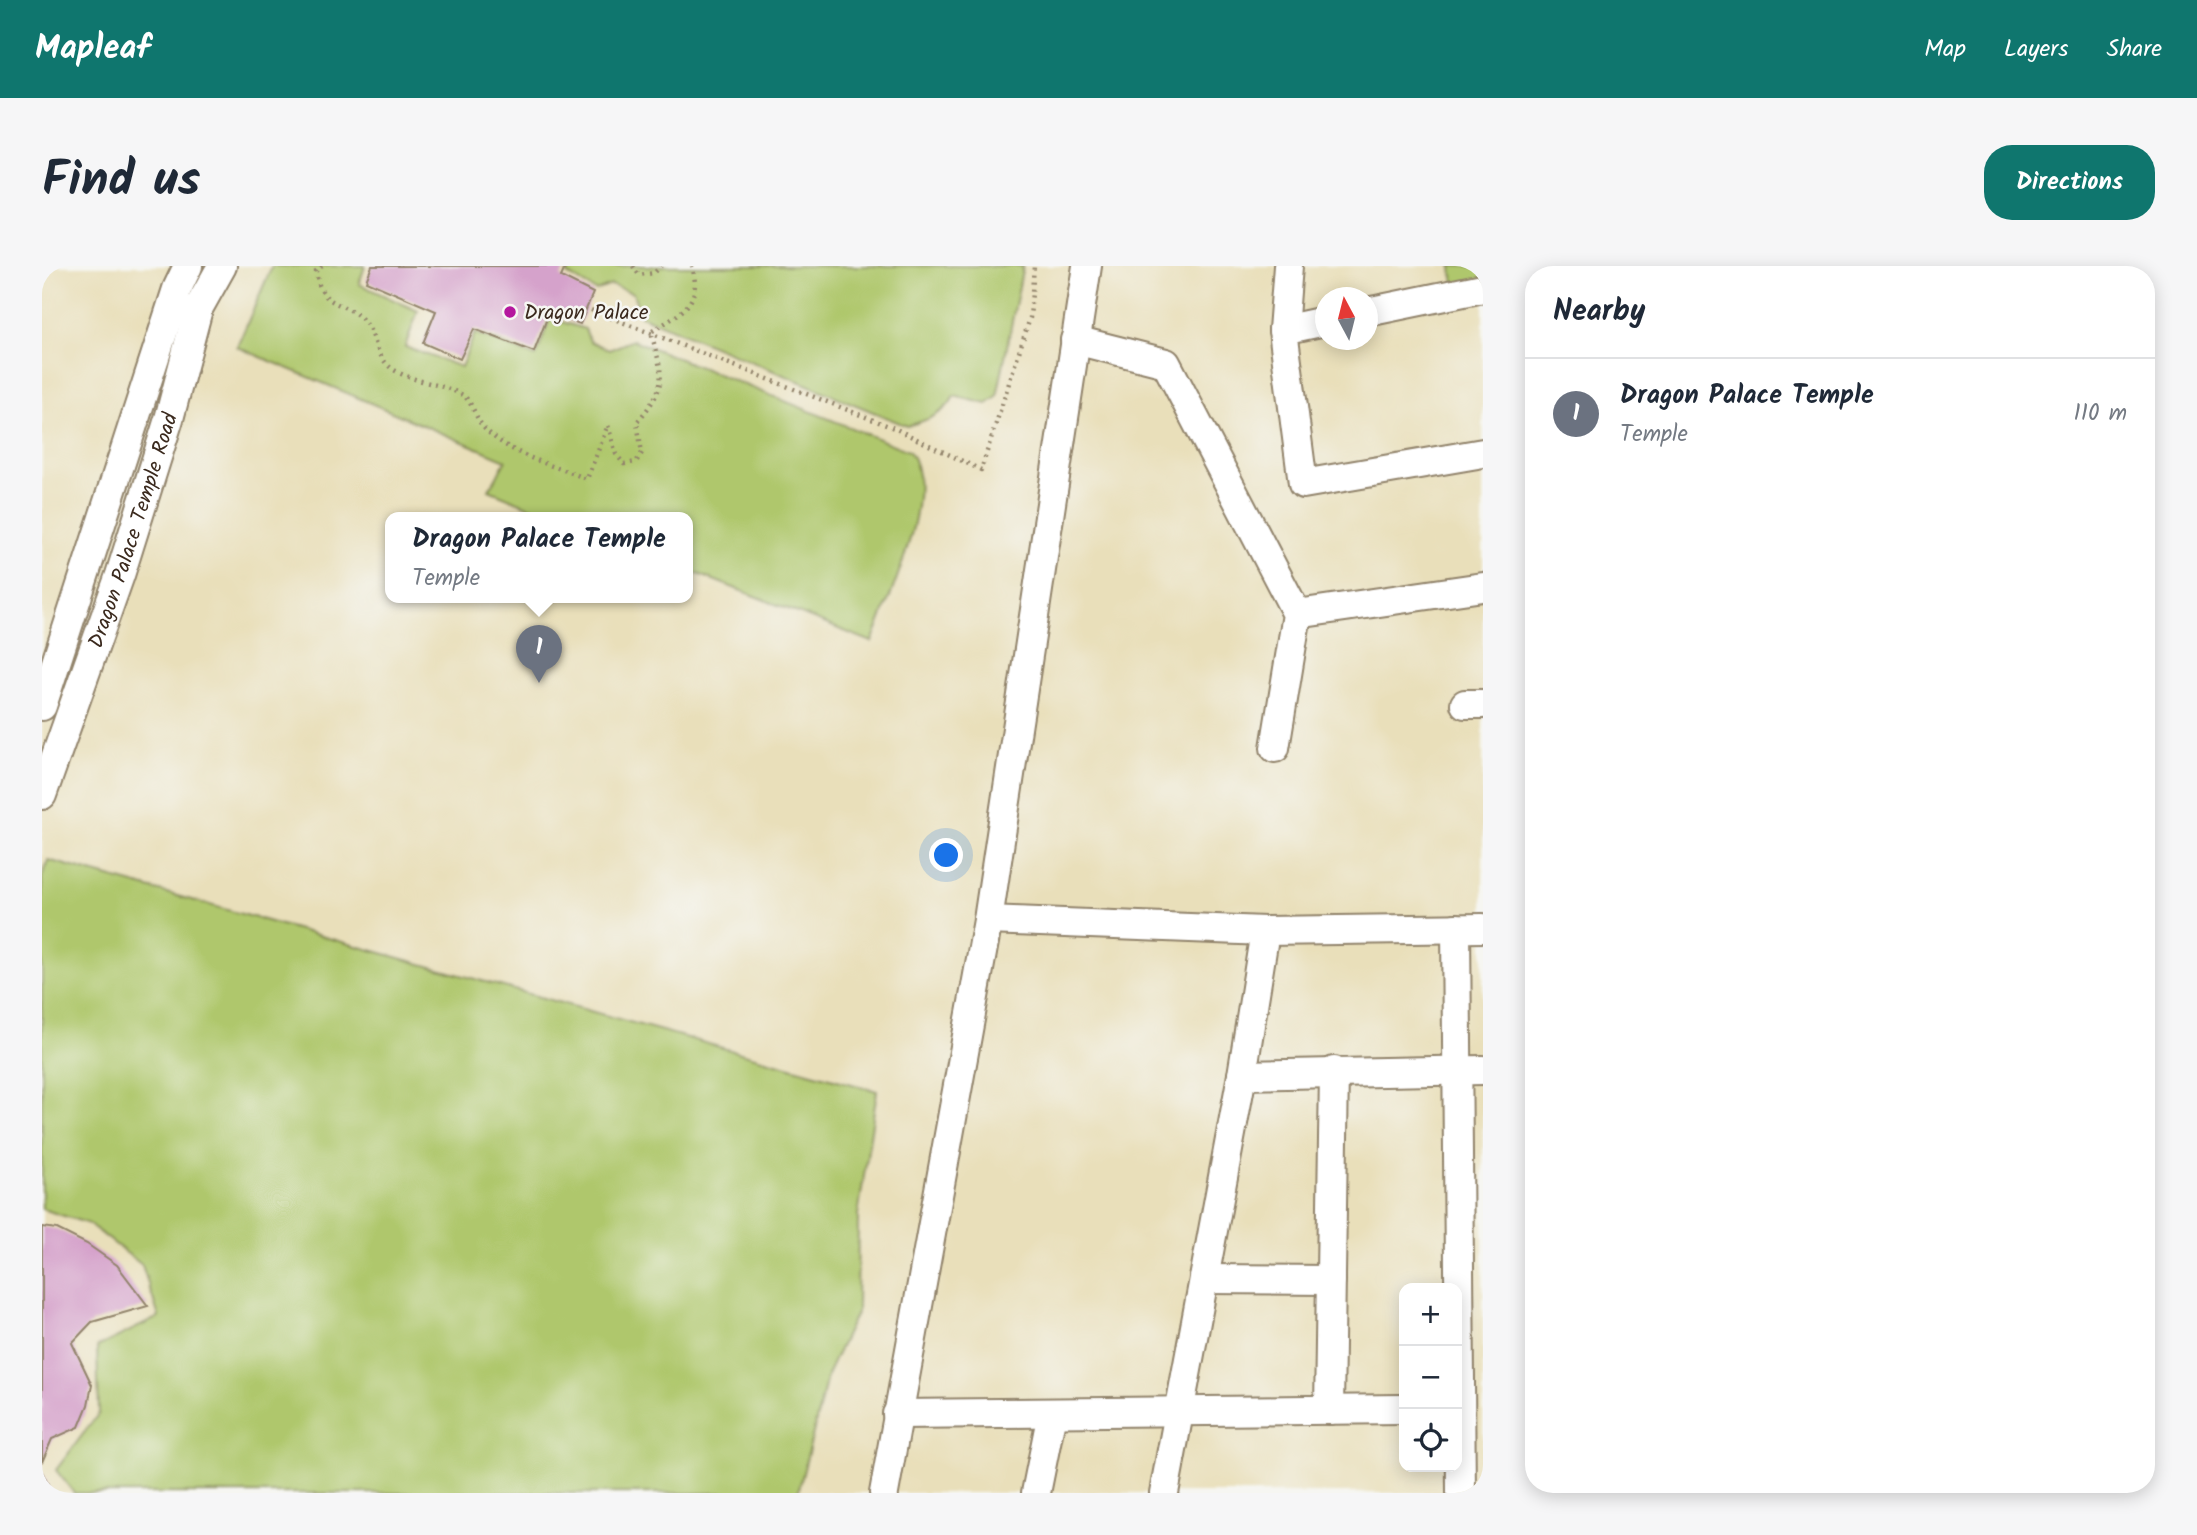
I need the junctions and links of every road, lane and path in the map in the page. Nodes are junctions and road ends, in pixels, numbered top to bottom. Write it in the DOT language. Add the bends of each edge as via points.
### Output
graph roads {
  1 [pos="188,266"];
  2 [pos="222,266"];
  3 [pos="322,266"];
  4 [pos="633,266"];
  5 [pos="661,266"];
  6 [pos="692,266"];
  7 [pos="1034,266"];
  8 [pos="1087,266"];
  9 [pos="1288,266"];
  10 [pos="1483,288"];
  11 [pos="591,310"];
  12 [pos="1378,310"];
  13 [pos="1315,323"];
  14 [pos="1283,330"];
  15 [pos="651,332"];
  16 [pos="1075,340"];
  17 [pos="1483,453"];
  18 [pos="1483,587"];
  19 [pos="1297,614"];
  20 [pos="42,706"];
  21 [pos="1275,748"];
  22 [pos="42,795"];
  23 [pos="988,920"];
  24 [pos="1469,928"];
  25 [pos="1265,931"];
  26 [pos="1469,1070"];
  27 [pos="1334,1071"];
  28 [pos="1242,1075"];
  29 [pos="1204,1279"];
  30 [pos="1331,1280"];
  31 [pos="1467,1408"];
  32 [pos="1399,1409"];
  33 [pos="1329,1410"];
  34 [pos="1179,1412"];
  35 [pos="1052,1413"];
  36 [pos="897,1414"];
  37 [pos="884,1493"];
  38 [pos="1036,1493"];
  39 [pos="1164,1493"];
  40 [pos="1461,1493"];
  1 -- 20 [label="street, Dragon Palace Temple Road"];
  2 -- 22 [label="street, Dragon Palace Temple Road" via="198,309 120,575"];
  3 -- 15 [label="path" via="316,271 325,299 357,314 392,369 466,398 486,431 507,446 587,479 608,425 616,454 624,464 636,462 642,453 638,422 660,393 662,375"];
  4 -- 5 [label="path" via="639,275 654,273"];
  6 -- 15 [label="path" via="696,291 688,306"];
  7 -- 15 [label="path" via="1030,318 981,471 894,428"];
  8 -- 16 [label="street"];
  9 -- 14 [label="street"];
  10 -- 12 [label="street"];
  11 -- 15 [label="path"];
  13 -- 14 [label="street"];
  14 -- 17 [label="street" via="1303,484"];
  16 -- 19 [label="street" via="1166,363"];
  16 -- 23 [label="street"];
  18 -- 19 [label="street"];
  19 -- 21 [label="street"];
  23 -- 25 [label="street"];
  23 -- 36 [label="street"];
  24 -- 25 [label="street"];
  24 -- 26 [label="street"];
  25 -- 28 [label="street"];
  26 -- 27 [label="street"];
  26 -- 31 [label="street"];
  27 -- 28 [label="street"];
  27 -- 30 [label="street"];
  28 -- 29 [label="street"];
  29 -- 30 [label="street"];
  29 -- 34 [label="street"];
  30 -- 33 [label="street"];
  31 -- 40 [label="street"];
  32 -- 33 [label="street"];
  33 -- 34 [label="street"];
  34 -- 35 [label="street"];
  34 -- 39 [label="street"];
  35 -- 36 [label="street"];
  35 -- 38 [label="street"];
  36 -- 37 [label="street"];
}
